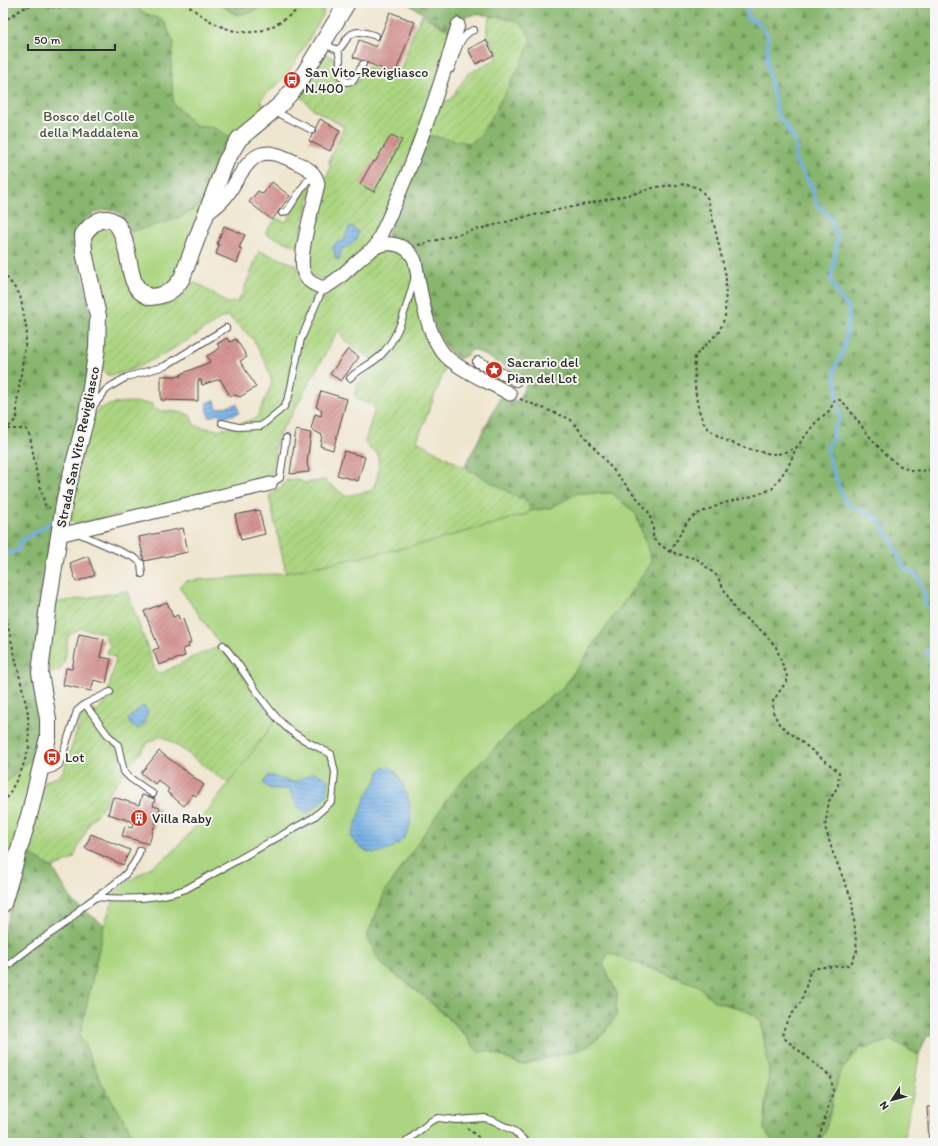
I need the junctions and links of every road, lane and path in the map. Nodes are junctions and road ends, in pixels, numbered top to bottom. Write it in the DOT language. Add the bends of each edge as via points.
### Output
graph roads {
  1 [pos="71,3"];
  2 [pos="185,3"];
  3 [pos="307,3"];
  4 [pos="341,6"];
  5 [pos="3,22"];
  6 [pos="458,25"];
  7 [pos="474,30"];
  8 [pos="376,36"];
  9 [pos="331,47"];
  10 [pos="363,64"];
  11 [pos="441,84"];
  12 [pos="273,111"];
  13 [pos="312,130"];
  14 [pos="317,177"];
  15 [pos="208,213"];
  16 [pos="282,213"];
  17 [pos="375,247"];
  18 [pos="407,248"];
  19 [pos="3,272"];
  20 [pos="417,272"];
  21 [pos="323,288"];
  22 [pos="226,328"];
  23 [pos="478,362"];
  24 [pos="350,378"];
  25 [pos="516,381"];
  26 [pos="510,394"];
  27 [pos="87,414"];
  28 [pos="222,423"];
  29 [pos="7,429"];
  30 [pos="286,438"];
  31 [pos="3,441"];
  32 [pos="796,448"];
  33 [pos="935,470"];
  34 [pos="270,484"];
  35 [pos="62,518"];
  36 [pos="75,532"];
  37 [pos="59,535"];
  38 [pos="3,550"];
  39 [pos="670,552"];
  40 [pos="4,560"];
  41 [pos="142,574"];
  42 [pos="3,575"];
  43 [pos="3,605"];
  44 [pos="223,645"];
  45 [pos="110,692"];
  46 [pos="85,704"];
  47 [pos="40,773"];
  48 [pos="153,794"];
  49 [pos="3,806"];
  50 [pos="140,850"];
  51 [pos="96,897"];
  52 [pos="3,904"];
  53 [pos="3,970"];
  54 [pos="456,1120"];
  55 [pos="405,1143"];
  56 [pos="486,1143"];
  57 [pos="527,1143"];
  58 [pos="816,1143"];
  1 -- 5 [label="path" via="60,8 34,5 26,7"];
  2 -- 3 [label="path" via="218,26 253,33 267,29"];
  4 -- 9 [label="street, Strada San Vito Revigliasco"];
  6 -- 11 [label="street"];
  7 -- 11 [label="lane" via="463,38 447,77"];
  8 -- 9 [label="lane" via="359,31 353,32 346,38 342,47"];
  9 -- 10 [label="lane" via="340,59 339,74 346,82 352,80"];
  9 -- 12 [label="street, Strada San Vito Revigliasco"];
  11 -- 17 [label="street" via="418,150"];
  12 -- 13 [label="lane"];
  12 -- 15 [label="street, Strada San Vito Revigliasco" via="239,138 226,161"];
  14 -- 15 [label="street, Strada San Vito Revigliasco" via="304,166 278,153 264,153 256,156 245,166 224,200"];
  14 -- 16 [label="lane" via="307,181 287,211"];
  14 -- 21 [label="street" via="318,184 302,266 310,282"];
  15 -- 27 [label="street, Strada San Vito Revigliasco" via="182,278 172,291 158,296 150,297 143,294 133,281 122,232 114,222 98,221 86,230 82,242 99,332"];
  17 -- 18 [label="street" via="398,245"];
  17 -- 21 [label="street" via="333,284"];
  18 -- 20 [label="street" via="412,254"];
  18 -- 32 [label="path" via="525,217 656,187 687,184 700,189 708,199 726,276 725,317 719,332 695,356 694,384 704,423 728,440 754,451 777,454"];
  19 -- 29 [label="path" via="20,295 27,332 17,418"];
  20 -- 24 [label="lane" via="400,324 391,342 374,362 358,370"];
  20 -- 26 [label="street" via="432,337 438,347 453,362"];
  21 -- 28 [label="lane" via="301,339 289,396 284,407 261,426 238,427"];
  22 -- 27 [label="lane" via="165,366 127,377 113,385"];
  23 -- 25 [label="street"];
  26 -- 39 [label="path" via="570,419 648,511 653,526 653,539"];
  27 -- 35 [label="street, Strada San Vito Revigliasco" via="72,466"];
  29 -- 31 [label="path"];
  29 -- 35 [label="path" via="26,429 30,436 46,505"];
  30 -- 34 [label="lane" via="280,478"];
  32 -- 33 [label="path" via="816,422 829,411 835,400 840,400 887,456 896,463 908,470"];
  32 -- 39 [label="path" via="789,465 772,489 697,514 687,522"];
  34 -- 36 [label="street, Strada San Vito Revigliasco"];
  35 -- 37 [label="street, Strada San Vito Revigliasco"];
  36 -- 37 [label="street, Strada San Vito Revigliasco"];
  36 -- 41 [label="lane" via="135,558 140,563"];
  37 -- 47 [label="street, Strada San Vito Revigliasco" via="40,673 48,719 48,737"];
  38 -- 40 [label="path"];
  39 -- 58 [label="path" via="697,559 717,576 735,610 763,632 776,647 788,679 773,701 773,712 779,724 839,772 838,786 829,801 825,827 852,900 857,951 851,964 839,967 826,966 810,971 802,1000 787,1021 784,1034 784,1038 831,1077 833,1091"];
  40 -- 42 [label="path"];
  43 -- 49 [label="path" via="28,713 29,747 22,769"];
  44 -- 51 [label="lane" via="274,716 288,729 331,754 335,773 332,801 314,817 186,889 170,895 112,899"];
  45 -- 46 [label="lane"];
  46 -- 47 [label="lane" via="77,711 59,765"];
  46 -- 48 [label="lane" via="118,745 124,772"];
  47 -- 52 [label="street, Strada San Vito Revigliasco"];
  50 -- 51 [label="lane" via="128,873"];
  51 -- 53 [label="lane"];
  54 -- 55 [label="lane" via="438,1118 431,1121"];
  54 -- 56 [label="path"];
  54 -- 57 [label="lane" via="476,1118 494,1121 514,1131"];
}
